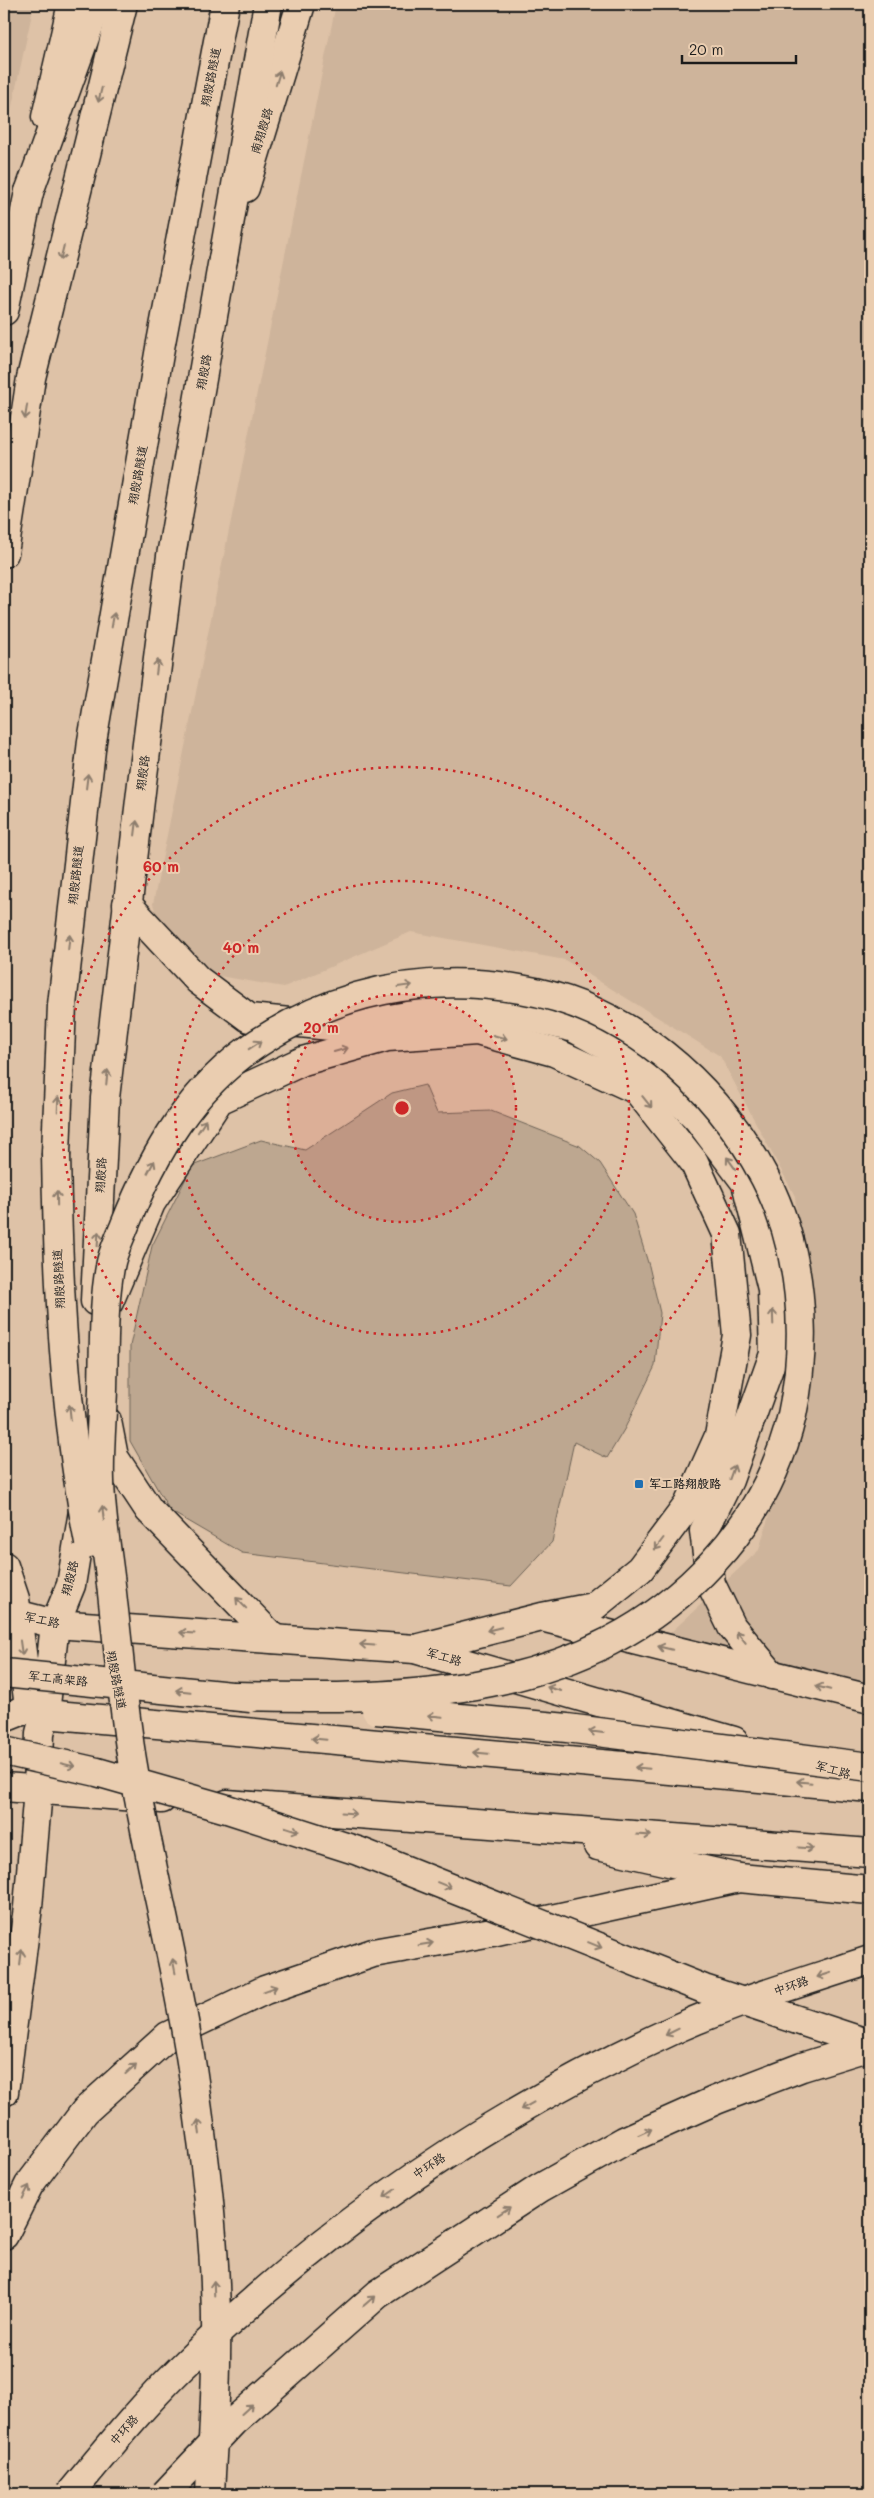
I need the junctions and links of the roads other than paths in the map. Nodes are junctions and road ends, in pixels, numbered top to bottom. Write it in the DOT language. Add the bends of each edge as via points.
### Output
graph roads {
  1 [pos="72,4"];
  2 [pos="97,4"];
  3 [pos="123,4"];
  4 [pos="225,4"];
  5 [pos="268,4"];
  6 [pos="301,4"];
  7 [pos="29,192"];
  8 [pos="224,259"];
  9 [pos="4,311"];
  10 [pos="4,553"];
  11 [pos="127,904"];
  12 [pos="93,1340"];
  13 [pos="4,1566"];
  14 [pos="10,1613"];
  15 [pos="542,1617"];
  16 [pos="55,1624"];
  17 [pos="274,1639"];
  18 [pos="415,1649"];
  19 [pos="4,1673"];
  20 [pos="772,1675"];
  21 [pos="232,1696"];
  22 [pos="870,1699"];
  23 [pos="37,1711"];
  24 [pos="4,1718"];
  25 [pos="4,1751"];
  26 [pos="131,1753"];
  27 [pos="870,1767"];
  28 [pos="870,1781"];
  29 [pos="4,1787"];
  30 [pos="870,1788"];
  31 [pos="38,1790"];
  32 [pos="508,1825"];
  33 [pos="870,1853"];
  34 [pos="739,1878"];
  35 [pos="870,1890"];
  36 [pos="870,1960"];
  37 [pos="870,2045"];
  38 [pos="4,2092"];
  39 [pos="4,2235"];
  40 [pos="70,2494"];
  41 [pos="164,2494"];
  42 [pos="210,2494"];
  1 -- 7 [label="main road"];
  2 -- 7 [label="main road"];
  3 -- 10 [label="main road, one-way" via="31,378"];
  26 -- 4 [label="main road, 翔殷路隧道, one-way, bridge" via="87,1531 61,1326 56,1153 62,1005 92,741 160,348"];
  5 -- 8 [label="main road"];
  8 -- 6 [label="main road, 南翔殷路, one-way"];
  7 -- 9 [label="main road"];
  11 -- 8 [label="main road, 翔殷路, one-way" via="172,556"];
  12 -- 11 [label="main road, 翔殷路, one-way" via="105,1098"];
  20 -- 11 [label="main road, one-way" via="732,1626 711,1584 704,1531 729,1480 774,1354 772,1289 746,1183 698,1119 648,1069 574,1028 486,1007 373,1018 330,1026 249,1018 198,980"];
  12 -- 15 [label="main road, one-way" via="151,1204 219,1100 303,1062 387,1037 477,1031 554,1052 637,1090 694,1162 727,1234 737,1335 721,1427 688,1505 640,1569 593,1607"];
  12 -- 16 [label="main road, 翔殷路" via="87,1487 71,1585"];
  17 -- 12 [label="main road, one-way" via="149,1510 114,1457"];
  13 -- 14 [label="main road" via="15,1599"];
  14 -- 16 [label="main road, 军工路"];
  14 -- 23 [label="main road, one-way"];
  15 -- 18 [label="main road, one-way"];
  20 -- 15 [label="main road, one-way"];
  17 -- 16 [label="main road, 军工路, one-way"];
  16 -- 23 [label="main road, 翔殷路"];
  18 -- 17 [label="main road, 军工路, one-way"];
  28 -- 18 [label="main road, 军工路, one-way"];
  21 -- 19 [label="main road, 军工高架路, one-way, bridge"];
  22 -- 20 [label="main road, one-way"];
  26 -- 21 [label="main road, one-way, bridge" via="100,1484 104,1353 110,1263 138,1193 172,1128 206,1086 241,1054 286,1025 331,1004 381,990 431,983 527,990 569,1002 615,1022 660,1051 709,1094 748,1145 776,1200 793,1258 802,1316 801,1344 799,1382 786,1442 763,1496 730,1544 694,1583 654,1616 606,1644 556,1666 480,1685 401,1696"];
  27 -- 21 [label="main road, one-way, bridge" via="567,1728"];
  23 -- 24 [label="main road, 军工路"];
  30 -- 23 [label="main road, 军工路, one-way"];
  23 -- 31 [label="main road"];
  25 -- 37 [label="main road, one-way, bridge" via="106,1774 358,1850 704,1989"];
  42 -- 26 [label="main road, one-way, bridge" via="216,2353 212,2222 192,2067"];
  29 -- 31 [label="main road"];
  31 -- 32 [label="main road, one-way"];
  38 -- 31 [label="main road, one-way" via="28,1907"];
  32 -- 33 [label="main road, one-way"];
  32 -- 34 [label="main road"];
  34 -- 35 [label="main road"];
  39 -- 34 [label="main road, one-way" via="29,2185 85,2111 168,2036 265,1990 373,1953 492,1932"];
  36 -- 40 [label="main road, 中环路, one-way, bridge" via="682,2026 590,2071 502,2120 411,2178 329,2236 254,2298 178,2370"];
  41 -- 37 [label="main road, one-way, bridge" via="233,2422 378,2294 540,2188 624,2141 716,2100"];
}
